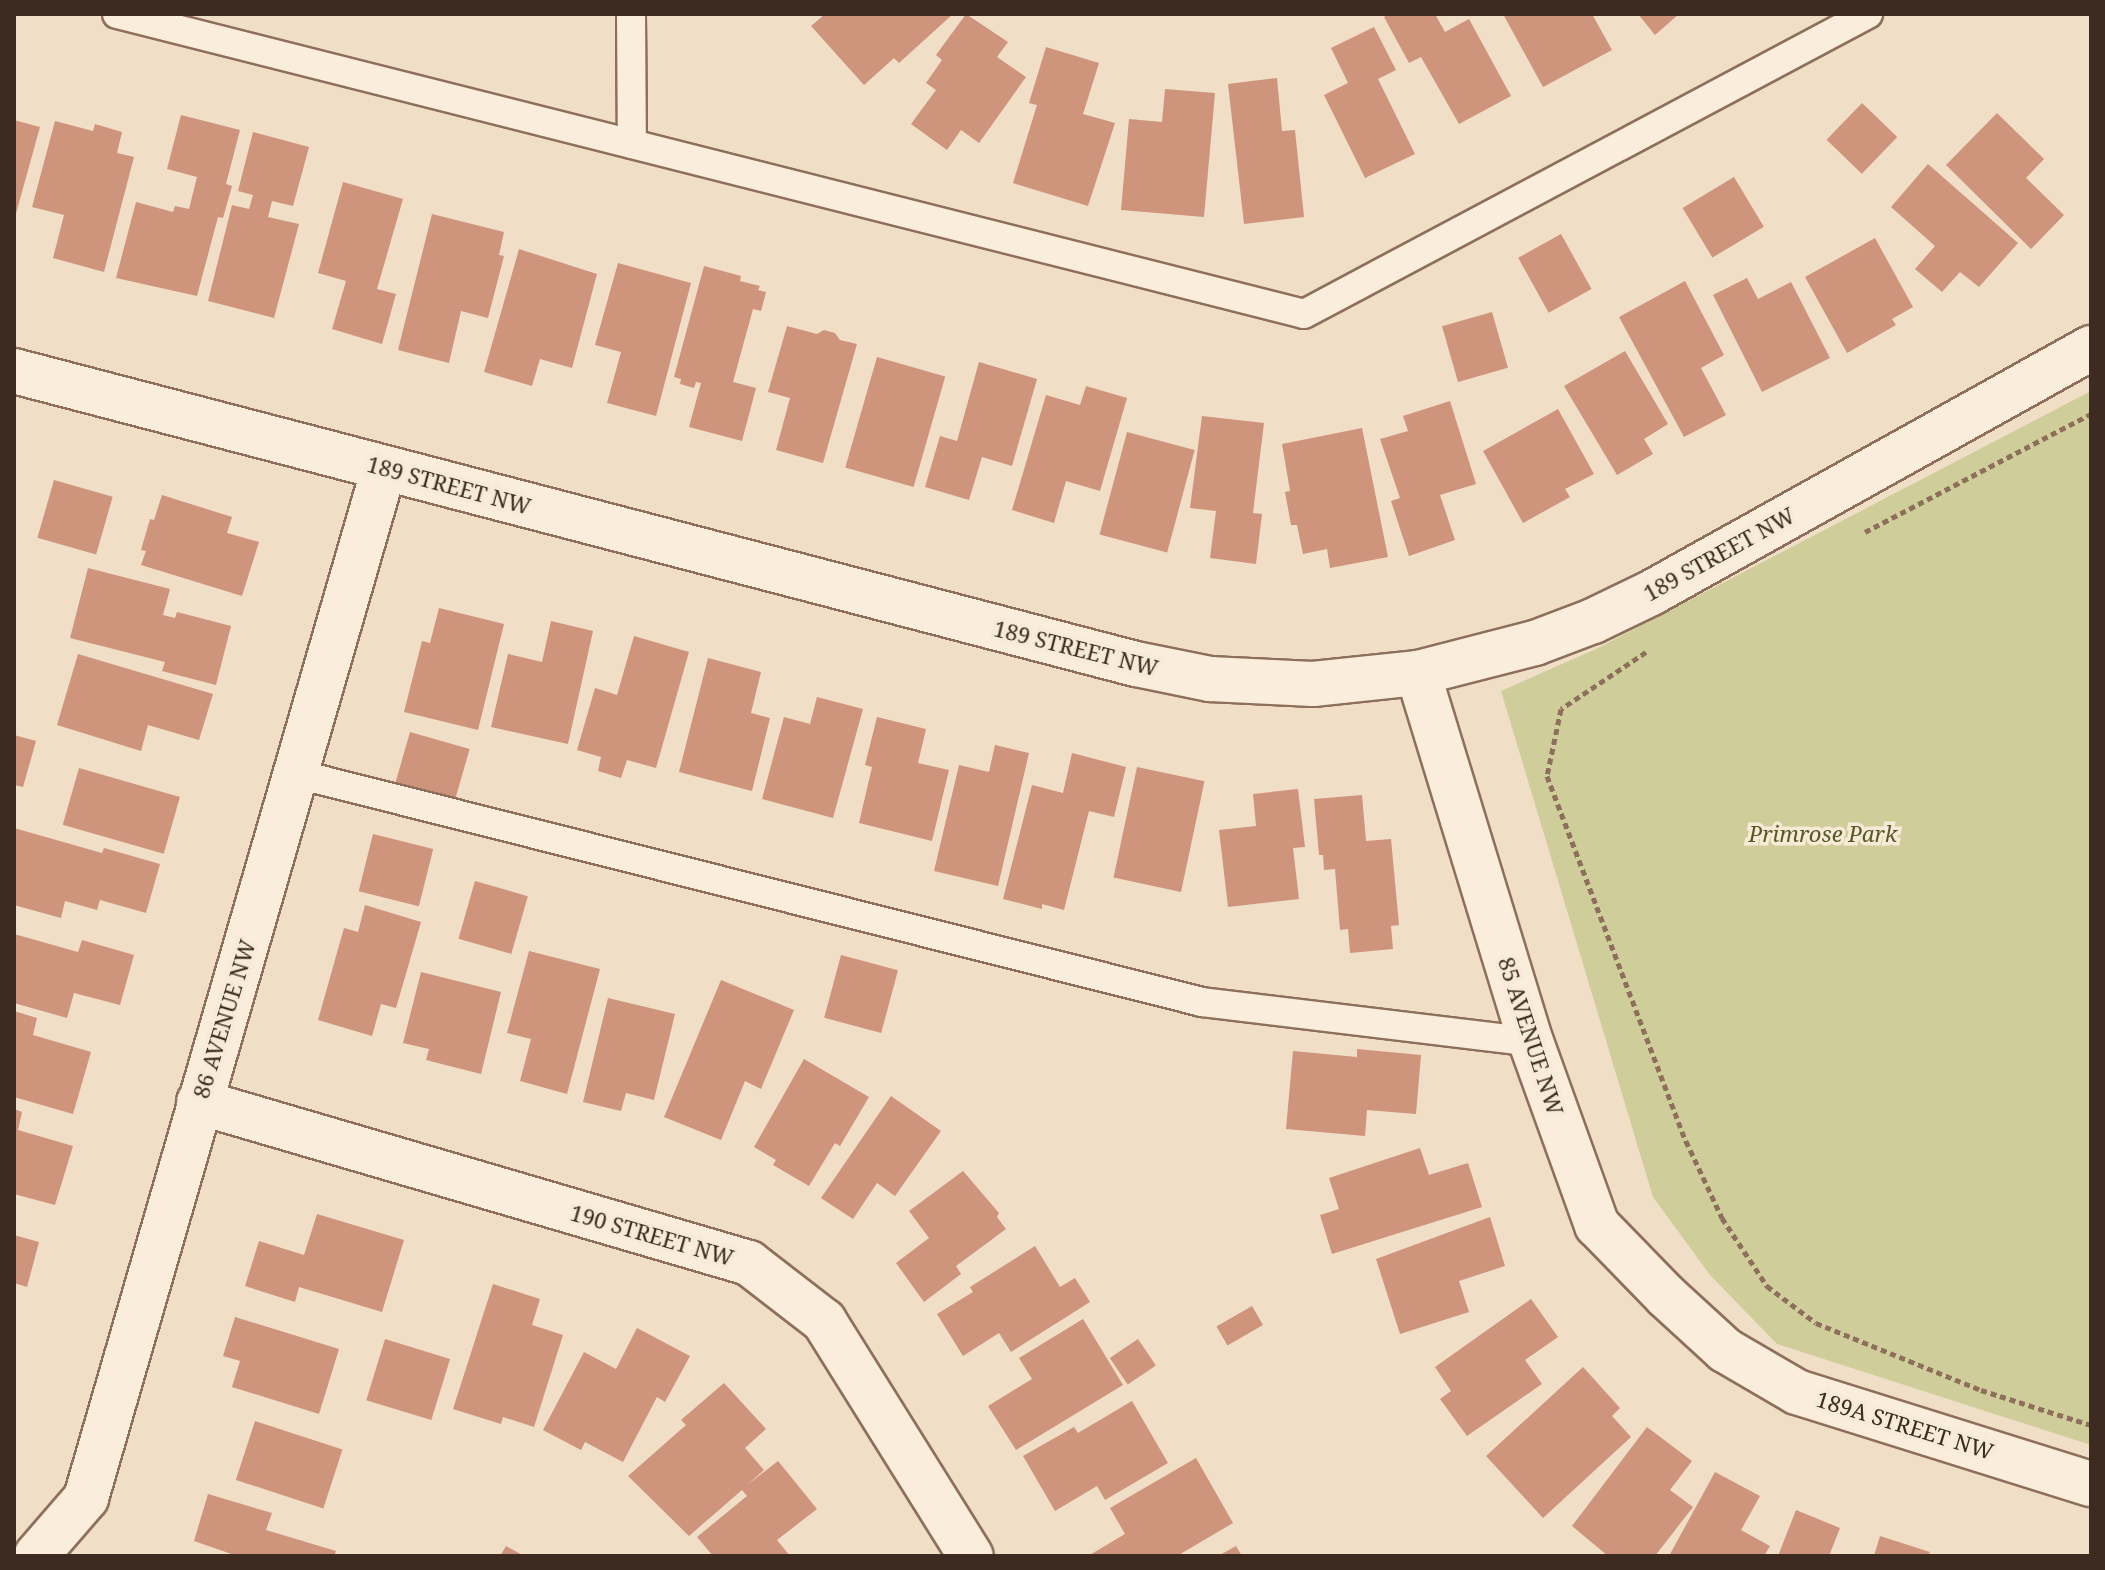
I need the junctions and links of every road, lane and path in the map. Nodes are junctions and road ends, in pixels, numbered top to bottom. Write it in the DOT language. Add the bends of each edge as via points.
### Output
graph roads {
  1 [pos="117,14"];
  2 [pos="631,14"];
  3 [pos="1868,14"];
  4 [pos="632,144"];
  5 [pos="2091,348"];
  6 [pos="14,371"];
  7 [pos="2091,414"];
  8 [pos="384,468"];
  9 [pos="1853,539"];
  10 [pos="1647,651"];
  11 [pos="1418,673"];
  12 [pos="297,774"];
  13 [pos="1531,1042"];
  14 [pos="199,1102"];
  15 [pos="1725,1350"];
  16 [pos="2091,1425"];
  17 [pos="2091,1484"];
  18 [pos="14,1552"];
  19 [pos="28,1556"];
  20 [pos="36,1556"];
  21 [pos="971,1556"];
  1 -- 4 [label="lane"];
  2 -- 4 [label="lane"];
  3 -- 4 [label="lane" via="1304,314"];
  5 -- 11 [label="street, 189 STREET NW" via="1651,593 1535,643"];
  6 -- 8 [label="street, 189 STREET NW"];
  7 -- 9 [label="path"];
  8 -- 11 [label="street, 189 STREET NW" via="1172,672 1313,684"];
  8 -- 12 [label="street, 86 AVENUE NW"];
  10 -- 16 [label="path" via="1561,709 1547,776 1686,1141 1722,1218 1767,1286 1816,1323 1981,1390"];
  11 -- 13 [label="street, 85 AVENUE NW"];
  12 -- 13 [label="lane" via="1202,1002"];
  12 -- 14 [label="street, 86 AVENUE NW"];
  13 -- 15 [label="street, 85 AVENUE NW" via="1597,1225"];
  14 -- 20 [label="street, 86 AVENUE NW" via="86,1498"];
  14 -- 21 [label="street, 190 STREET NW" via="749,1263 824,1321"];
  15 -- 17 [label="street, 189A STREET NW" via="1797,1392"];
  18 -- 19 [label="street"];
}
